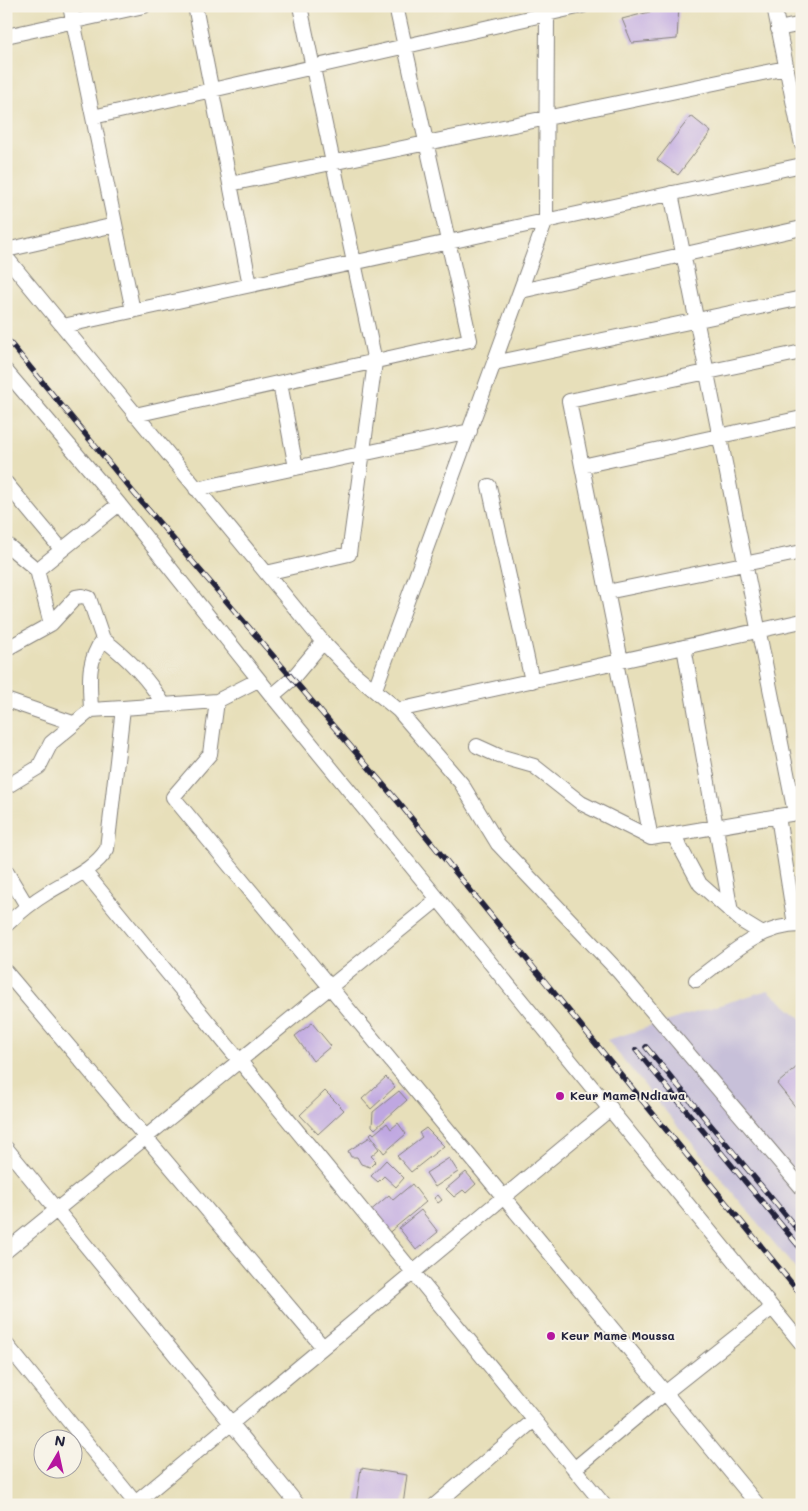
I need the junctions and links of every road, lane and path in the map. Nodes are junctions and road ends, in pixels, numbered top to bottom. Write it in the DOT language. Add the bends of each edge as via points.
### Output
graph roads {
  1 [pos="70,6"];
  2 [pos="144,6"];
  3 [pos="195,6"];
  4 [pos="300,6"];
  5 [pos="396,6"];
  6 [pos="582,6"];
  7 [pos="774,6"];
  8 [pos="546,10"];
  9 [pos="73,22"];
  10 [pos="802,24"];
  11 [pos="778,29"];
  12 [pos="6,36"];
  13 [pos="405,46"];
  14 [pos="313,67"];
  15 [pos="786,68"];
  16 [pos="212,90"];
  17 [pos="93,117"];
  18 [pos="547,119"];
  19 [pos="426,144"];
  20 [pos="802,145"];
  21 [pos="333,163"];
  22 [pos="802,164"];
  23 [pos="230,184"];
  24 [pos="671,193"];
  25 [pos="546,220"];
  26 [pos="115,225"];
  27 [pos="802,228"];
  28 [pos="448,242"];
  29 [pos="6,250"];
  30 [pos="683,254"];
  31 [pos="6,257"];
  32 [pos="354,262"];
  33 [pos="250,285"];
  34 [pos="521,291"];
  35 [pos="802,298"];
  36 [pos="133,311"];
  37 [pos="696,320"];
  38 [pos="63,326"];
  39 [pos="802,352"];
  40 [pos="375,362"];
  41 [pos="494,363"];
  42 [pos="707,372"];
  43 [pos="8,378"];
  44 [pos="280,382"];
  45 [pos="135,415"];
  46 [pos="801,421"];
  47 [pos="470,431"];
  48 [pos="720,436"];
  49 [pos="362,455"];
  50 [pos="582,466"];
  51 [pos="296,468"];
  52 [pos="6,483"];
  53 [pos="489,486"];
  54 [pos="196,489"];
  55 [pos="119,504"];
  56 [pos="6,544"];
  57 [pos="62,550"];
  58 [pos="802,552"];
  59 [pos="745,563"];
  60 [pos="37,570"];
  61 [pos="266,573"];
  62 [pos="607,592"];
  63 [pos="802,621"];
  64 [pos="51,624"];
  65 [pos="759,630"];
  66 [pos="103,639"];
  67 [pos="323,642"];
  68 [pos="684,647"];
  69 [pos="6,650"];
  70 [pos="619,661"];
  71 [pos="258,680"];
  72 [pos="532,681"];
  73 [pos="375,689"];
  74 [pos="272,696"];
  75 [pos="6,700"];
  76 [pos="217,701"];
  77 [pos="164,705"];
  78 [pos="123,708"];
  79 [pos="90,710"];
  80 [pos="398,710"];
  81 [pos="74,723"];
  82 [pos="477,746"];
  83 [pos="6,788"];
  84 [pos="798,813"];
  85 [pos="778,816"];
  86 [pos="716,827"];
  87 [pos="673,834"];
  88 [pos="651,838"];
  89 [pos="6,871"];
  90 [pos="84,871"];
  91 [pos="438,899"];
  92 [pos="27,906"];
  93 [pos="731,912"];
  94 [pos="6,924"];
  95 [pos="798,925"];
  96 [pos="761,933"];
  97 [pos="6,972"];
  98 [pos="696,980"];
  99 [pos="330,987"];
  100 [pos="240,1061"];
  101 [pos="611,1108"];
  102 [pos="146,1137"];
  103 [pos="6,1148"];
  104 [pos="802,1188"];
  105 [pos="504,1197"];
  106 [pos="57,1210"];
  107 [pos="6,1251"];
  108 [pos="413,1272"];
  109 [pos="772,1308"];
  110 [pos="6,1344"];
  111 [pos="802,1344"];
  112 [pos="323,1347"];
  113 [pos="665,1393"];
  114 [pos="534,1420"];
  115 [pos="231,1423"];
  116 [pos="574,1469"];
  117 [pos="135,1504"];
  118 [pos="298,1505"];
  119 [pos="435,1505"];
  120 [pos="604,1505"];
  121 [pos="758,1505"];
  1 -- 9 [label="street"];
  2 -- 9 [label="street"];
  3 -- 16 [label="street"];
  4 -- 14 [label="street"];
  5 -- 13 [label="street"];
  6 -- 8 [label="street"];
  7 -- 11 [label="street"];
  8 -- 13 [label="street"];
  8 -- 18 [label="street"];
  9 -- 12 [label="street"];
  9 -- 17 [label="street"];
  10 -- 11 [label="street"];
  11 -- 15 [label="street"];
  13 -- 14 [label="street"];
  13 -- 19 [label="street"];
  14 -- 16 [label="street"];
  14 -- 21 [label="street"];
  15 -- 18 [label="street"];
  15 -- 20 [label="street"];
  16 -- 17 [label="street"];
  16 -- 23 [label="street"];
  17 -- 26 [label="street"];
  18 -- 19 [label="street"];
  18 -- 25 [label="street"];
  19 -- 21 [label="street"];
  19 -- 28 [label="street"];
  21 -- 23 [label="street"];
  21 -- 32 [label="street"];
  22 -- 24 [label="street"];
  23 -- 33 [label="street"];
  24 -- 25 [label="street"];
  24 -- 30 [label="street"];
  25 -- 28 [label="street"];
  25 -- 34 [label="street"];
  26 -- 29 [label="street"];
  26 -- 36 [label="street"];
  27 -- 30 [label="street"];
  28 -- 32 [label="street"];
  28 -- 40 [label="street" via="470,340"];
  30 -- 34 [label="street"];
  30 -- 37 [label="street"];
  31 -- 38 [label="street"];
  32 -- 33 [label="street"];
  32 -- 40 [label="street"];
  33 -- 36 [label="street"];
  34 -- 41 [label="street"];
  35 -- 37 [label="street"];
  36 -- 38 [label="street"];
  37 -- 41 [label="street"];
  37 -- 42 [label="street"];
  38 -- 45 [label="street"];
  39 -- 42 [label="street"];
  40 -- 44 [label="street"];
  40 -- 49 [label="street"];
  41 -- 47 [label="street"];
  42 -- 48 [label="street"];
  42 -- 50 [label="street" via="569,401"];
  43 -- 55 [label="street"];
  44 -- 45 [label="street"];
  44 -- 51 [label="street"];
  45 -- 54 [label="street"];
  46 -- 48 [label="street"];
  47 -- 49 [label="street"];
  47 -- 73 [label="street"];
  48 -- 50 [label="street"];
  48 -- 59 [label="street"];
  49 -- 51 [label="street"];
  49 -- 61 [label="street" via="349,554"];
  50 -- 62 [label="street"];
  51 -- 54 [label="street"];
  52 -- 57 [label="street"];
  53 -- 72 [label="street"];
  54 -- 61 [label="street"];
  55 -- 57 [label="street"];
  55 -- 71 [label="street"];
  56 -- 60 [label="street"];
  57 -- 60 [label="street"];
  58 -- 59 [label="street"];
  59 -- 62 [label="street"];
  59 -- 65 [label="street"];
  60 -- 64 [label="street"];
  61 -- 67 [label="street"];
  62 -- 70 [label="street"];
  63 -- 65 [label="street"];
  64 -- 66 [label="street" via="76,597 89,598"];
  64 -- 69 [label="street"];
  65 -- 68 [label="street"];
  65 -- 84 [label="street"];
  66 -- 77 [label="street" via="128,659 151,684"];
  66 -- 79 [label="street" via="92,654"];
  67 -- 73 [label="street" via="351,671"];
  67 -- 74 [label="street"];
  68 -- 70 [label="street"];
  68 -- 86 [label="street"];
  70 -- 72 [label="street"];
  70 -- 88 [label="street"];
  71 -- 74 [label="street"];
  71 -- 76 [label="street"];
  72 -- 80 [label="street"];
  73 -- 80 [label="street"];
  74 -- 91 [label="street"];
  75 -- 81 [label="street"];
  76 -- 77 [label="street"];
  76 -- 99 [label="street" via="210,754 173,797"];
  77 -- 78 [label="street"];
  78 -- 79 [label="street"];
  78 -- 90 [label="street" via="107,849"];
  79 -- 81 [label="street"];
  80 -- 104 [label="street" via="461,783 498,844 642,998"];
  81 -- 83 [label="street" via="51,742 38,766"];
  82 -- 88 [label="street" via="534,766 581,803"];
  84 -- 85 [label="street"];
  85 -- 86 [label="street"];
  85 -- 95 [label="street"];
  86 -- 87 [label="street"];
  86 -- 93 [label="street"];
  87 -- 88 [label="street"];
  87 -- 93 [label="street" via="700,884"];
  89 -- 92 [label="street"];
  90 -- 92 [label="street"];
  90 -- 100 [label="street"];
  91 -- 99 [label="street"];
  91 -- 101 [label="street"];
  92 -- 94 [label="street"];
  93 -- 96 [label="street"];
  95 -- 96 [label="street"];
  96 -- 98 [label="street"];
  97 -- 102 [label="street"];
  99 -- 100 [label="street"];
  99 -- 105 [label="street"];
  100 -- 102 [label="street"];
  100 -- 108 [label="street"];
  101 -- 105 [label="street"];
  101 -- 109 [label="street"];
  102 -- 106 [label="street"];
  102 -- 112 [label="street"];
  103 -- 106 [label="street"];
  105 -- 108 [label="street"];
  105 -- 113 [label="street"];
  106 -- 107 [label="street"];
  106 -- 115 [label="street"];
  108 -- 112 [label="street"];
  108 -- 114 [label="street"];
  109 -- 111 [label="street"];
  109 -- 113 [label="street"];
  110 -- 117 [label="street"];
  112 -- 115 [label="street"];
  113 -- 116 [label="street"];
  113 -- 121 [label="street"];
  114 -- 116 [label="street"];
  114 -- 119 [label="street"];
  115 -- 117 [label="street"];
  115 -- 118 [label="street"];
  116 -- 120 [label="street"];
}
